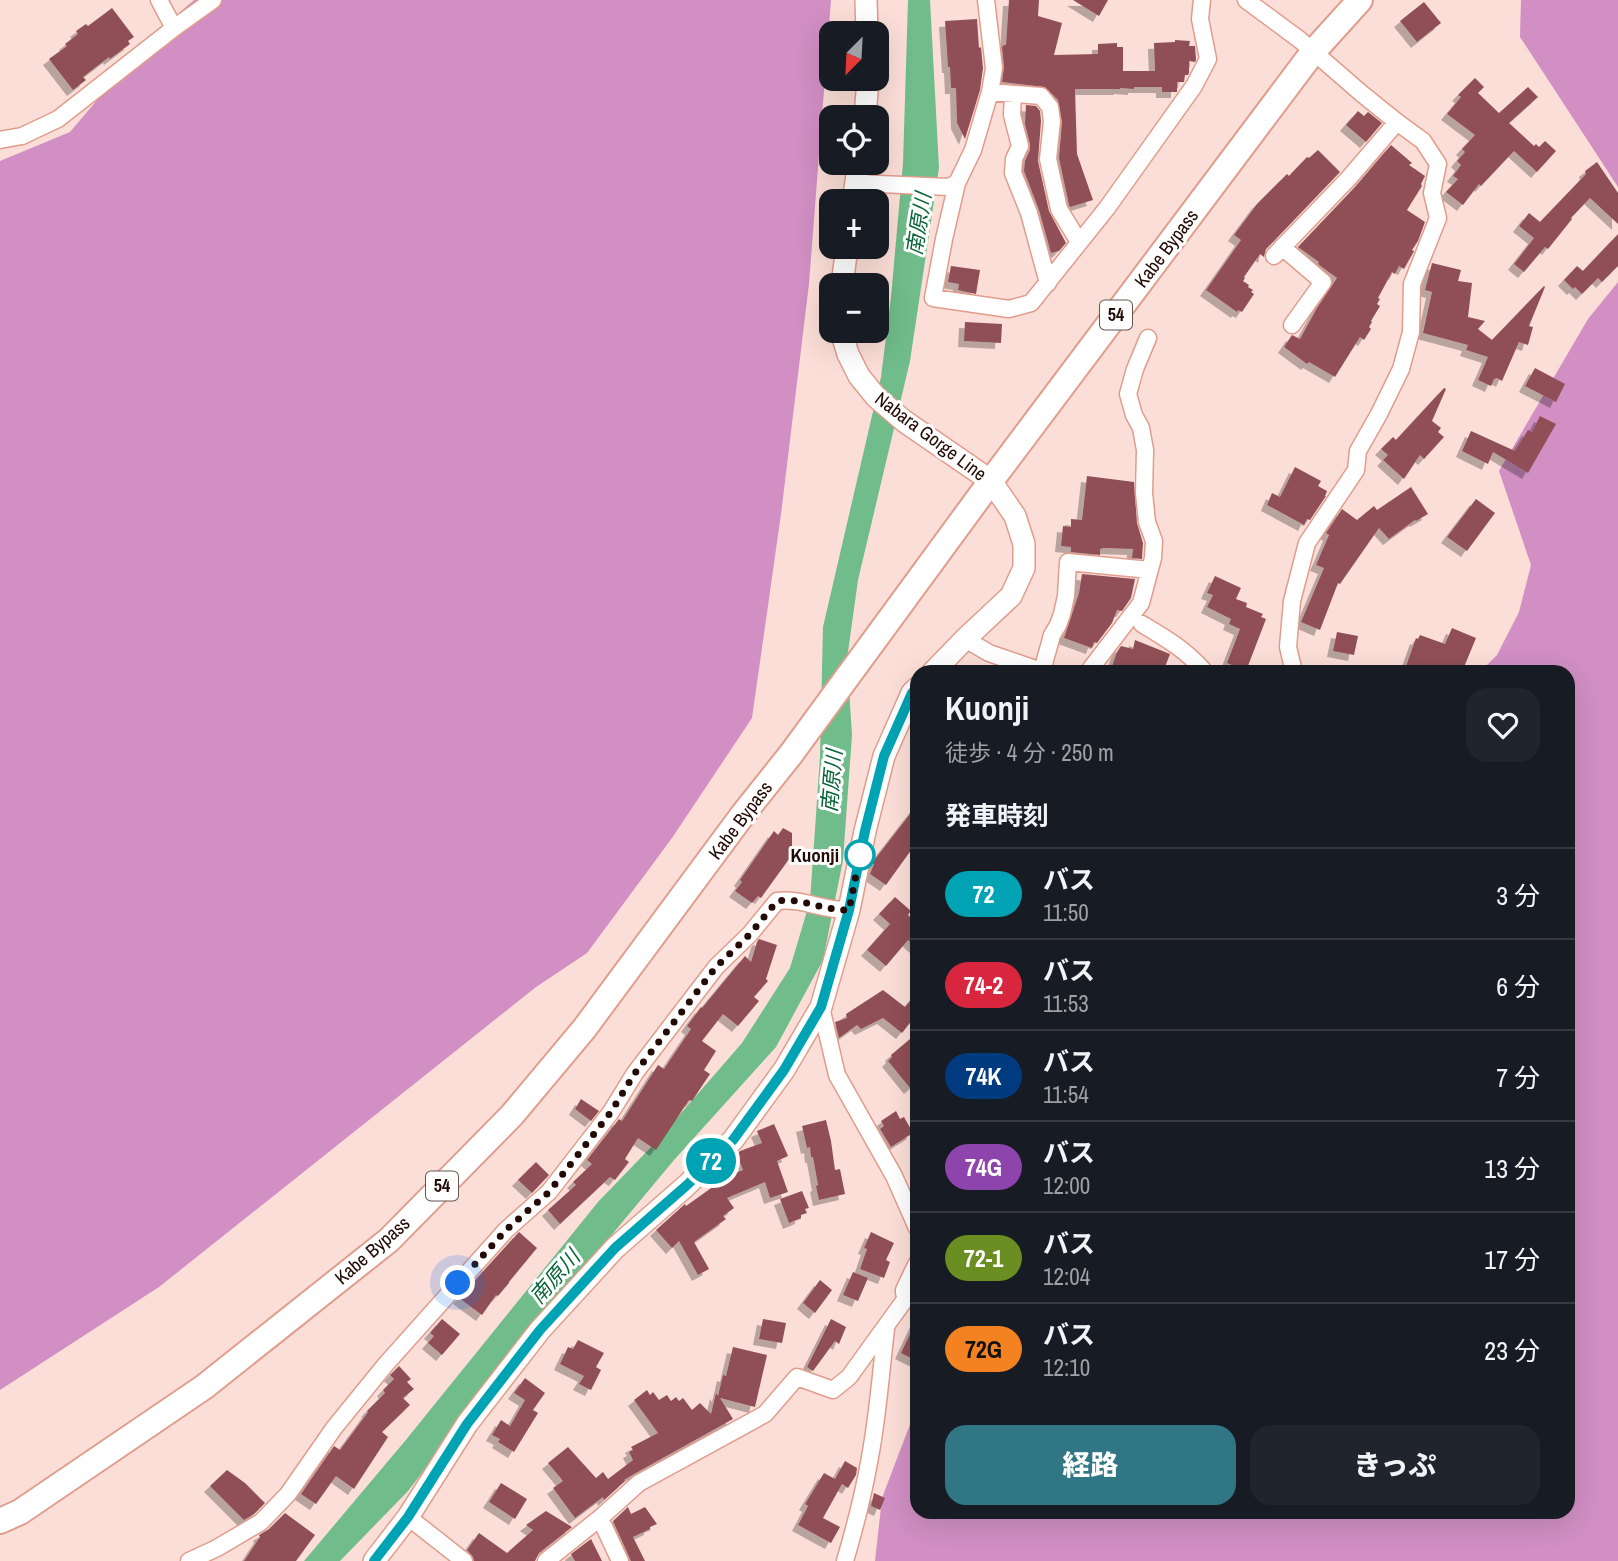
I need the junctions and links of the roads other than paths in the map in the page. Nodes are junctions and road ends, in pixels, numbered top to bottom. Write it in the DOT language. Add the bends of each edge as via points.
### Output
graph roads {
  1 [pos="159,0"];
  2 [pos="213,0"];
  3 [pos="866,0"];
  4 [pos="986,0"];
  5 [pos="1202,0"];
  6 [pos="1246,0"];
  7 [pos="1360,0"];
  8 [pos="867,21"];
  9 [pos="173,28"];
  10 [pos="1314,52"];
  11 [pos="990,92"];
  12 [pos="1013,94"];
  13 [pos="1397,122"];
  14 [pos="0,141"];
  15 [pos="856,182"];
  16 [pos="957,183"];
  17 [pos="1079,242"];
  18 [pos="1048,283"];
  19 [pos="1292,325"];
  20 [pos="1148,338"];
  21 [pos="845,343"];
  22 [pos="991,481"];
  23 [pos="1150,570"];
  24 [pos="1142,624"];
  25 [pos="965,639"];
  26 [pos="940,665"];
  27 [pos="1023,665"];
  28 [pos="1045,665"];
  29 [pos="1093,665"];
  30 [pos="1199,665"];
  31 [pos="1292,665"];
  32 [pos="910,698"];
  33 [pos="843,911"];
  34 [pos="821,1007"];
  35 [pos="910,1212"];
  36 [pos="910,1278"];
  37 [pos="910,1293"];
  38 [pos="906,1299"];
  39 [pos="886,1326"];
  40 [pos="408,1517"];
  41 [pos="600,1518"];
  42 [pos="0,1521"];
  43 [pos="189,1561"];
  44 [pos="374,1561"];
  45 [pos="464,1561"];
  46 [pos="546,1561"];
  47 [pos="620,1561"];
  48 [pos="845,1561"];
  1 -- 9 [label="street"];
  2 -- 9 [label="street"];
  3 -- 8 [label="main road"];
  4 -- 11 [label="street" via="994,68"];
  5 -- 17 [label="street" via="1200,19 1208,59 1194,86"];
  6 -- 10 [label="street"];
  7 -- 10 [label="highway, Kabe Bypass / 54"];
  9 -- 14 [label="street" via="58,120"];
  10 -- 13 [label="street"];
  10 -- 22 [label="highway, Kabe Bypass / 54"];
  11 -- 12 [label="street"];
  11 -- 16 [label="street" via="973,150"];
  12 -- 17 [label="street" via="1041,96 1050,107 1048,159 1059,209"];
  12 -- 18 [label="street" via="1012,115 1020,146 1013,173"];
  13 -- 19 [label="street" via="1278,252 1323,282"];
  13 -- 31 [label="street" via="1423,141 1438,164 1432,193 1438,218 1412,284 1411,332 1401,369 1357,451 1356,470 1307,542 1292,601 1288,647"];
  15 -- 16 [label="street" via="939,187"];
  16 -- 18 [label="street" via="933,298 1009,309 1031,303"];
  17 -- 18 [label="street"];
  20 -- 23 [label="street" via="1128,394 1145,450 1144,493 1154,541"];
  21 -- 22 [label="main road, Nabara Gorge Line" via="859,376 876,397"];
  22 -- 25 [label="main road, Nabara Gorge Line" via="1015,516 1024,544 1024,568 1011,596"];
  22 -- 42 [label="highway, Kabe Bypass / 54" via="584,1028 512,1115 389,1240 204,1387"];
  23 -- 28 [label="street" via="1068,562 1064,605"];
  23 -- 29 [label="street" via="1140,603"];
  24 -- 30 [label="street"];
  25 -- 26 [label="main road, Nabara Gorge Line"];
  25 -- 27 [label="street"];
  32 -- 33 [label="main road" via="884,756"];
  33 -- 34 [label="main road"];
  33 -- 43 [label="street" via="791,899 777,901 716,967 564,1174 506,1230 386,1364 288,1494 261,1522"];
  34 -- 35 [label="street" via="837,1075"];
  34 -- 40 [label="main road" via="784,1070 733,1140 615,1248 540,1330 467,1424"];
  36 -- 38 [label="street" via="904,1290"];
  37 -- 38 [label="street"];
  38 -- 39 [label="street"];
  39 -- 41 [label="street" via="849,1377 833,1390 797,1377 765,1413 639,1483"];
  39 -- 48 [label="street" via="871,1455"];
  40 -- 44 [label="main road"];
  40 -- 45 [label="street"];
  41 -- 46 [label="street"];
  41 -- 47 [label="street"];
}
